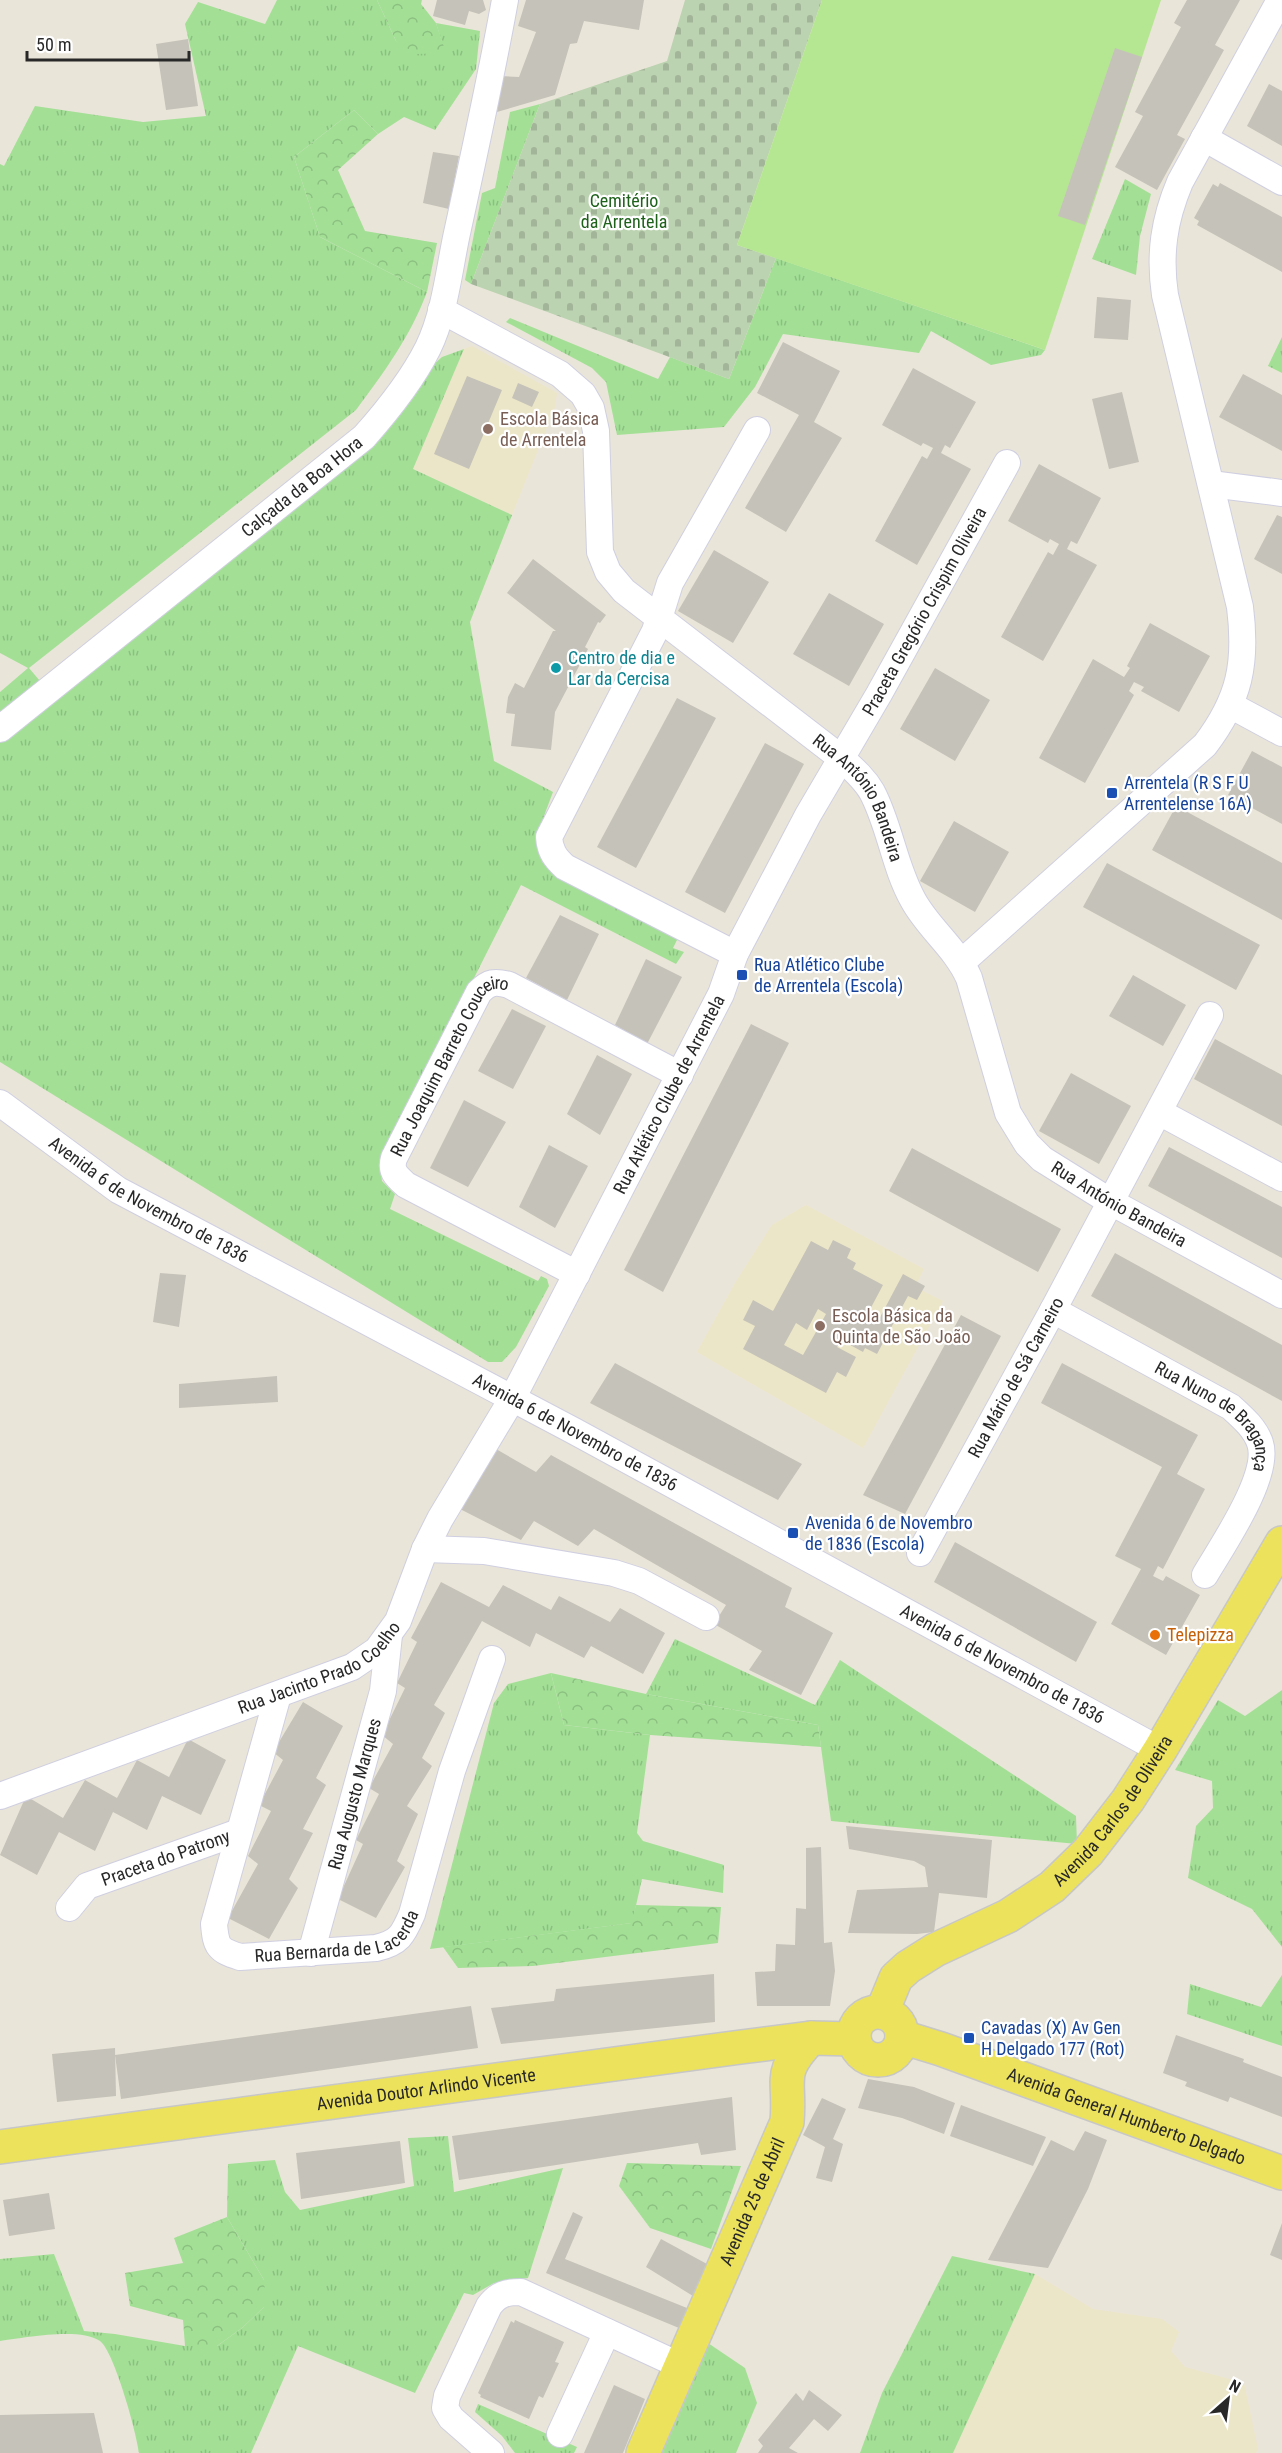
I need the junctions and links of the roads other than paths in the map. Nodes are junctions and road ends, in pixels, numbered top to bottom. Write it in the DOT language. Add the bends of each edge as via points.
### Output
graph roads {
  1 [pos="505,0"];
  2 [pos="1280,0"];
  3 [pos="1204,138"];
  4 [pos="1282,182"];
  5 [pos="441,310"];
  6 [pos="757,430"];
  7 [pos="1007,464"];
  8 [pos="1211,484"];
  9 [pos="1282,493"];
  10 [pos="660,620"];
  11 [pos="1230,705"];
  12 [pos="0,729"];
  13 [pos="1282,733"];
  14 [pos="841,758"];
  15 [pos="735,954"];
  16 [pos="962,962"];
  17 [pos="1210,1015"];
  18 [pos="680,1074"];
  19 [pos="0,1103"];
  20 [pos="1159,1112"];
  21 [pos="1282,1178"];
  22 [pos="1111,1202"];
  23 [pos="577,1274"];
  24 [pos="1282,1295"];
  25 [pos="1053,1310"];
  26 [pos="512,1399"];
  27 [pos="1282,1543"];
  28 [pos="425,1549"];
  29 [pos="920,1553"];
  30 [pos="1205,1575"];
  31 [pos="706,1617"];
  32 [pos="389,1635"];
  33 [pos="492,1659"];
  34 [pos="278,1695"];
  35 [pos="1160,1750"];
  36 [pos="0,1796"];
  37 [pos="239,1832"];
  38 [pos="69,1908"];
  39 [pos="311,1953"];
  40 [pos="892,2025"];
  41 [pos="811,2038"];
  42 [pos="854,2038"];
  43 [pos="0,2147"];
  44 [pos="1282,2173"];
  45 [pos="607,2332"];
  46 [pos="681,2366"];
  47 [pos="560,2434"];
  48 [pos="491,2453"];
  49 [pos="643,2453"];
  1 -- 5 [label="street, Calçada da Boa Hora"];
  2 -- 3 [label="street"];
  3 -- 4 [label="street"];
  3 -- 8 [label="street" via="1171,204 1162,246 1162,269"];
  5 -- 10 [label="street, Rua António Bandeira" via="560,374 583,394 596,431 600,552 608,572 624,591"];
  5 -- 12 [label="street, Calçada da Boa Hora" via="414,372 364,437"];
  6 -- 10 [label="street" via="670,583"];
  7 -- 14 [label="street, Praceta Gregório Crispim Oliveira"];
  8 -- 9 [label="street"];
  8 -- 11 [label="street" via="1244,639 1241,669"];
  10 -- 14 [label="street, Rua António Bandeira"];
  10 -- 15 [label="street" via="553,827 550,848 566,867"];
  11 -- 13 [label="street"];
  11 -- 16 [label="street" via="1205,745"];
  14 -- 15 [label="street, Rua Atlético Clube de Arrentela"];
  14 -- 16 [label="street, Rua António Bandeira" via="871,791 912,898"];
  15 -- 18 [label="street, Rua Atlético Clube de Arrentela" via="721,994"];
  16 -- 22 [label="street, Rua António Bandeira" via="1008,1113 1018,1130 1042,1159"];
  17 -- 20 [label="street, Rua Mário de Sá Carneiro"];
  18 -- 23 [label="street, Rua Atlético Clube de Arrentela"];
  18 -- 23 [label="street, Rua Joaquim Barreto Couceiro" via="498,982 488,984 473,1003 391,1167 406,1185"];
  19 -- 26 [label="street, Avenida 6 de Novembro de 1836" via="118,1190"];
  20 -- 21 [label="street"];
  20 -- 22 [label="street, Rua Mário de Sá Carneiro"];
  22 -- 24 [label="street, Rua António Bandeira"];
  22 -- 25 [label="street, Rua Mário de Sá Carneiro"];
  23 -- 26 [label="street, Rua Atlético Clube de Arrentela"];
  25 -- 29 [label="street, Rua Mário de Sá Carneiro"];
  25 -- 30 [label="street, Rua Nuno de Bragança" via="1231,1407 1249,1424 1261,1444 1258,1481"];
  26 -- 28 [label="street, Rua Jacinto Prado Coelho"];
  26 -- 35 [label="street, Avenida 6 de Novembro de 1836"];
  27 -- 35 [label="main road, Avenida Carlos de Oliveira"];
  28 -- 31 [label="street" via="484,1551 614,1573 639,1581"];
  28 -- 32 [label="street, Rua Jacinto Prado Coelho"];
  32 -- 34 [label="street, Rua Jacinto Prado Coelho" via="377,1650 352,1667"];
  32 -- 39 [label="street, Rua Augusto Marques" via="383,1691"];
  33 -- 39 [label="street, Rua Bernarda de Lacerda" via="452,1771 404,1931 396,1941 376,1948"];
  34 -- 36 [label="street, Rua Jacinto Prado Coelho"];
  34 -- 37 [label="street, Rua Bernarda de Lacerda"];
  35 -- 40 [label="main road, Avenida Carlos de Oliveira" via="1088,1852 1052,1887 1008,1916 934,1950 896,1978"];
  37 -- 38 [label="street, Praceta do Patrony" via="87,1886"];
  37 -- 39 [label="street, Rua Bernarda de Lacerda" via="214,1924 222,1952 240,1957"];
  40 -- 42 [label="main road" via="868,2014 856,2024"];
  40 -- 42 [label="main road" via="900,2046 887,2058 878,2060 862,2054"];
  40 -- 44 [label="main road, Avenida General Humberto Delgado" via="941,2049"];
  41 -- 42 [label="main road, Avenida Doutor Arlindo Vicente"];
  41 -- 43 [label="main road, Avenida Doutor Arlindo Vicente"];
  41 -- 46 [label="main road, Avenida 25 de Abril" via="787,2070 787,2122"];
  45 -- 46 [label="street"];
  45 -- 47 [label="street"];
  45 -- 48 [label="street" via="521,2292 506,2292 495,2298 447,2396 445,2408 454,2422"];
  46 -- 49 [label="main road, Avenida 25 de Abril"];
}
